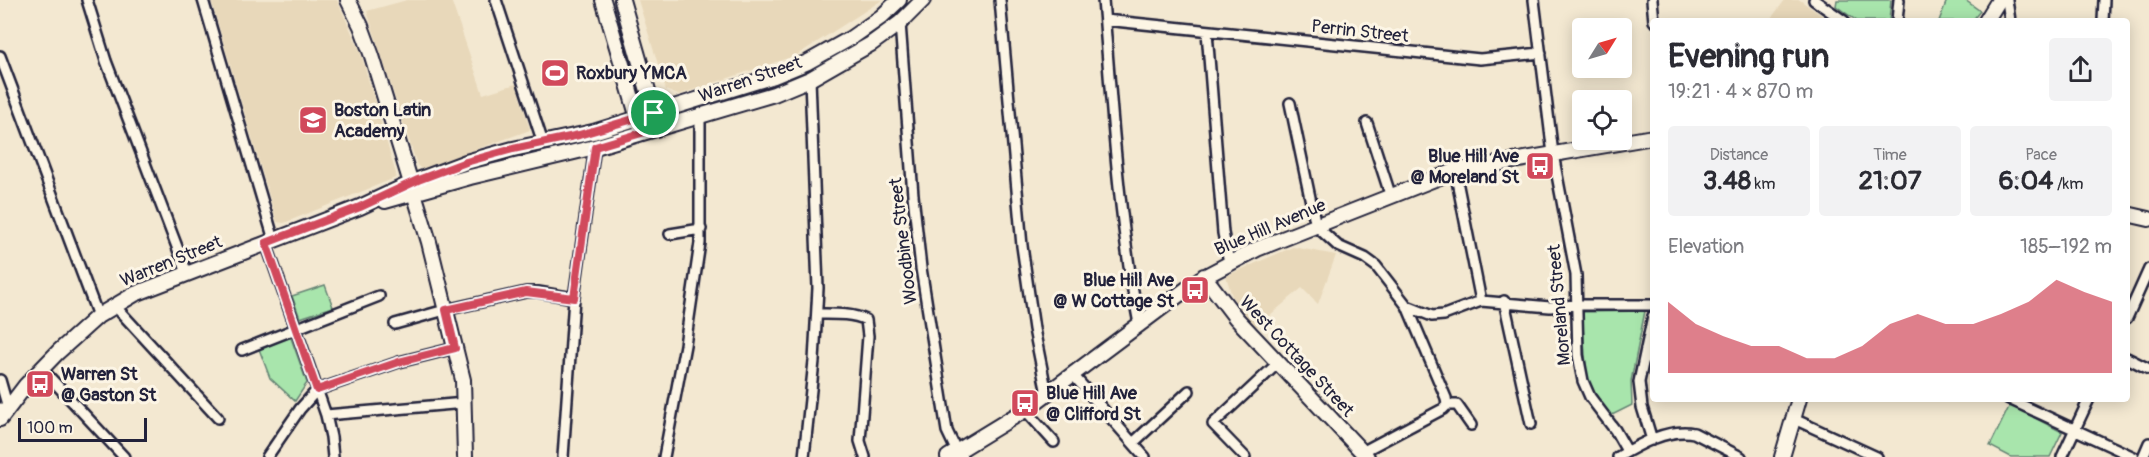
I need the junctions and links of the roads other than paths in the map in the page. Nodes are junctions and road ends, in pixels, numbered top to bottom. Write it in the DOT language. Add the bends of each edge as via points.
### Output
graph roads {
  1 [pos="87,0"];
  2 [pos="203,0"];
  3 [pos="348,0"];
  4 [pos="496,0"];
  5 [pos="603,0"];
  6 [pos="622,0"];
  7 [pos="899,0"];
  8 [pos="923,0"];
  9 [pos="1000,0"];
  10 [pos="1103,0"];
  11 [pos="1534,0"];
  12 [pos="1652,0"];
  13 [pos="1814,0"];
  14 [pos="1899,0"];
  15 [pos="1999,0"];
  16 [pos="2007,0"];
  17 [pos="2104,0"];
  18 [pos="1654,18"];
  19 [pos="1840,18"];
  20 [pos="1897,18"];
  21 [pos="1988,18"];
  22 [pos="2010,18"];
  23 [pos="2103,18"];
  24 [pos="1105,20"];
  25 [pos="900,22"];
  26 [pos="1207,32"];
  27 [pos="1541,53"];
  28 [pos="0,56"];
  29 [pos="810,79"];
  30 [pos="1290,103"];
  31 [pos="654,113"];
  32 [pos="700,116"];
  33 [pos="638,118"];
  34 [pos="1367,123"];
  35 [pos="658,128"];
  36 [pos="642,132"];
  37 [pos="1650,138"];
  38 [pos="543,143"];
  39 [pos="595,147"];
  40 [pos="1553,154"];
  41 [pos="1455,171"];
  42 [pos="412,188"];
  43 [pos="1391,197"];
  44 [pos="2130,215"];
  45 [pos="2149,219"];
  46 [pos="1316,226"];
  47 [pos="700,229"];
  48 [pos="670,234"];
  49 [pos="270,241"];
  50 [pos="1229,262"];
  51 [pos="2149,269"];
  52 [pos="187,273"];
  53 [pos="1204,276"];
  54 [pos="379,296"];
  55 [pos="574,298"];
  56 [pos="1481,301"];
  57 [pos="1504,301"];
  58 [pos="2130,302"];
  59 [pos="114,305"];
  60 [pos="1576,305"];
  61 [pos="1650,305"];
  62 [pos="1407,306"];
  63 [pos="446,310"];
  64 [pos="817,314"];
  65 [pos="98,316"];
  66 [pos="395,324"];
  67 [pos="1140,324"];
  68 [pos="296,329"];
  69 [pos="1650,330"];
  70 [pos="455,348"];
  71 [pos="242,350"];
  72 [pos="2130,360"];
  73 [pos="1278,363"];
  74 [pos="42,369"];
  75 [pos="2149,369"];
  76 [pos="1073,375"];
  77 [pos="0,380"];
  78 [pos="317,390"];
  79 [pos="1189,391"];
  80 [pos="1047,394"];
  81 [pos="1798,402"];
  82 [pos="2015,402"];
  83 [pos="2088,402"];
  84 [pos="465,403"];
  85 [pos="1447,405"];
  86 [pos="1025,410"];
  87 [pos="3,411"];
  88 [pos="326,415"];
  89 [pos="218,418"];
  90 [pos="1794,418"];
  91 [pos="1531,424"];
  92 [pos="1471,425"];
  93 [pos="2075,430"];
  94 [pos="1652,440"];
  95 [pos="1054,442"];
  96 [pos="1133,443"];
  97 [pos="2149,443"];
  98 [pos="1627,452"];
  99 [pos="956,455"];
  100 [pos="1364,455"];
  101 [pos="124,457"];
  102 [pos="267,457"];
  103 [pos="333,457"];
  104 [pos="465,457"];
  105 [pos="563,457"];
  106 [pos="664,457"];
  107 [pos="804,457"];
  108 [pos="865,457"];
  109 [pos="1145,457"];
  110 [pos="1245,457"];
  111 [pos="1618,457"];
  112 [pos="1741,457"];
  113 [pos="1782,457"];
  114 [pos="1877,457"];
  115 [pos="2062,457"];
  116 [pos="2134,457"];
  117 [pos="2143,457"];
  1 -- 52 [label="street" via="106,62"];
  2 -- 49 [label="street"];
  3 -- 42 [label="main road" via="370,48"];
  4 -- 38 [label="street"];
  5 -- 33 [label="main road"];
  6 -- 31 [label="main road"];
  7 -- 31 [label="main road, Warren Street" via="857,34 800,66"];
  8 -- 25 [label="main road, Warren Street"];
  9 -- 80 [label="street" via="1022,246"];
  10 -- 24 [label="street"];
  11 -- 27 [label="street, Moreland Street"];
  12 -- 18 [label="street"];
  13 -- 19 [label="street"];
  14 -- 20 [label="street"];
  15 -- 21 [label="main road"];
  16 -- 22 [label="street"];
  17 -- 23 [label="street"];
  24 -- 26 [label="street, Perrin Street"];
  24 -- 67 [label="street" via="1125,246"];
  25 -- 29 [label="main road, Warren Street" via="860,52"];
  25 -- 99 [label="street, Woodbine Street" via="921,268 946,431"];
  26 -- 27 [label="street, Perrin Street" via="1480,60"];
  26 -- 50 [label="street" via="1223,232"];
  27 -- 40 [label="street, Moreland Street"];
  28 -- 65 [label="street"];
  29 -- 32 [label="main road, Warren Street"];
  29 -- 64 [label="street"];
  30 -- 46 [label="street"];
  31 -- 33 [label="main road, Warren Street"];
  31 -- 35 [label="main road"];
  32 -- 35 [label="main road, Warren Street"];
  32 -- 47 [label="street"];
  33 -- 36 [label="main road"];
  33 -- 38 [label="main road, Warren Street"];
  34 -- 43 [label="street"];
  35 -- 36 [label="main road, Warren Street"];
  36 -- 39 [label="main road, Warren Street"];
  37 -- 40 [label="main road, Blue Hill Avenue"];
  38 -- 42 [label="main road, Warren Street" via="489,155"];
  39 -- 42 [label="main road, Warren Street"];
  39 -- 55 [label="street"];
  40 -- 41 [label="main road, Blue Hill Avenue"];
  40 -- 60 [label="street, Moreland Street" via="1572,243"];
  41 -- 43 [label="main road, Blue Hill Avenue"];
  41 -- 56 [label="street"];
  42 -- 49 [label="main road, Warren Street"];
  42 -- 63 [label="main road"];
  43 -- 46 [label="main road, Blue Hill Avenue"];
  44 -- 45 [label="main road"];
  46 -- 50 [label="main road, Blue Hill Avenue"];
  46 -- 62 [label="street" via="1338,246 1376,266"];
  47 -- 48 [label="street"];
  47 -- 106 [label="street" via="694,288"];
  49 -- 52 [label="main road, Warren Street"];
  49 -- 68 [label="street"];
  50 -- 53 [label="main road, Blue Hill Avenue"];
  51 -- 58 [label="street"];
  52 -- 59 [label="main road, Warren Street"];
  53 -- 67 [label="main road, Blue Hill Avenue"];
  53 -- 73 [label="main road, West Cottage Street"];
  54 -- 68 [label="street"];
  55 -- 63 [label="street" via="526,292"];
  55 -- 105 [label="street"];
  56 -- 57 [label="street"];
  56 -- 62 [label="street" via="1432,316"];
  57 -- 60 [label="street" via="1550,307"];
  57 -- 91 [label="street"];
  59 -- 65 [label="main road, Warren Street"];
  59 -- 89 [label="street"];
  60 -- 61 [label="street"];
  60 -- 98 [label="street, Moreland Street" via="1578,355 1586,392"];
  62 -- 85 [label="street"];
  63 -- 66 [label="street"];
  63 -- 70 [label="main road"];
  64 -- 107 [label="street"];
  64 -- 108 [label="street" via="866,320 860,441"];
  65 -- 74 [label="main road, Warren Street"];
  67 -- 76 [label="main road, Blue Hill Avenue"];
  68 -- 71 [label="street"];
  68 -- 78 [label="street"];
  69 -- 94 [label="street" via="1639,382"];
  70 -- 78 [label="street"];
  70 -- 84 [label="main road"];
  72 -- 75 [label="street"];
  73 -- 100 [label="main road, West Cottage Street"];
  73 -- 110 [label="street" via="1213,424"];
  74 -- 87 [label="main road, Warren Street"];
  74 -- 101 [label="street"];
  76 -- 80 [label="main road, Blue Hill Avenue"];
  76 -- 96 [label="street"];
  77 -- 87 [label="street"];
  78 -- 88 [label="street"];
  78 -- 102 [label="street"];
  79 -- 96 [label="street"];
  80 -- 86 [label="main road, Blue Hill Avenue"];
  81 -- 90 [label="main road"];
  82 -- 93 [label="street"];
  83 -- 93 [label="street"];
  84 -- 88 [label="street"];
  84 -- 104 [label="main road"];
  85 -- 92 [label="street" via="1457,405"];
  85 -- 100 [label="street"];
  86 -- 95 [label="street"];
  86 -- 99 [label="main road, Blue Hill Avenue"];
  88 -- 103 [label="street"];
  90 -- 113 [label="main road"];
  90 -- 114 [label="street"];
  93 -- 115 [label="street"];
  93 -- 116 [label="street"];
  94 -- 98 [label="street"];
  94 -- 112 [label="street" via="1686,431"];
  96 -- 109 [label="street"];
  97 -- 117 [label="street"];
  98 -- 111 [label="street"];
}
